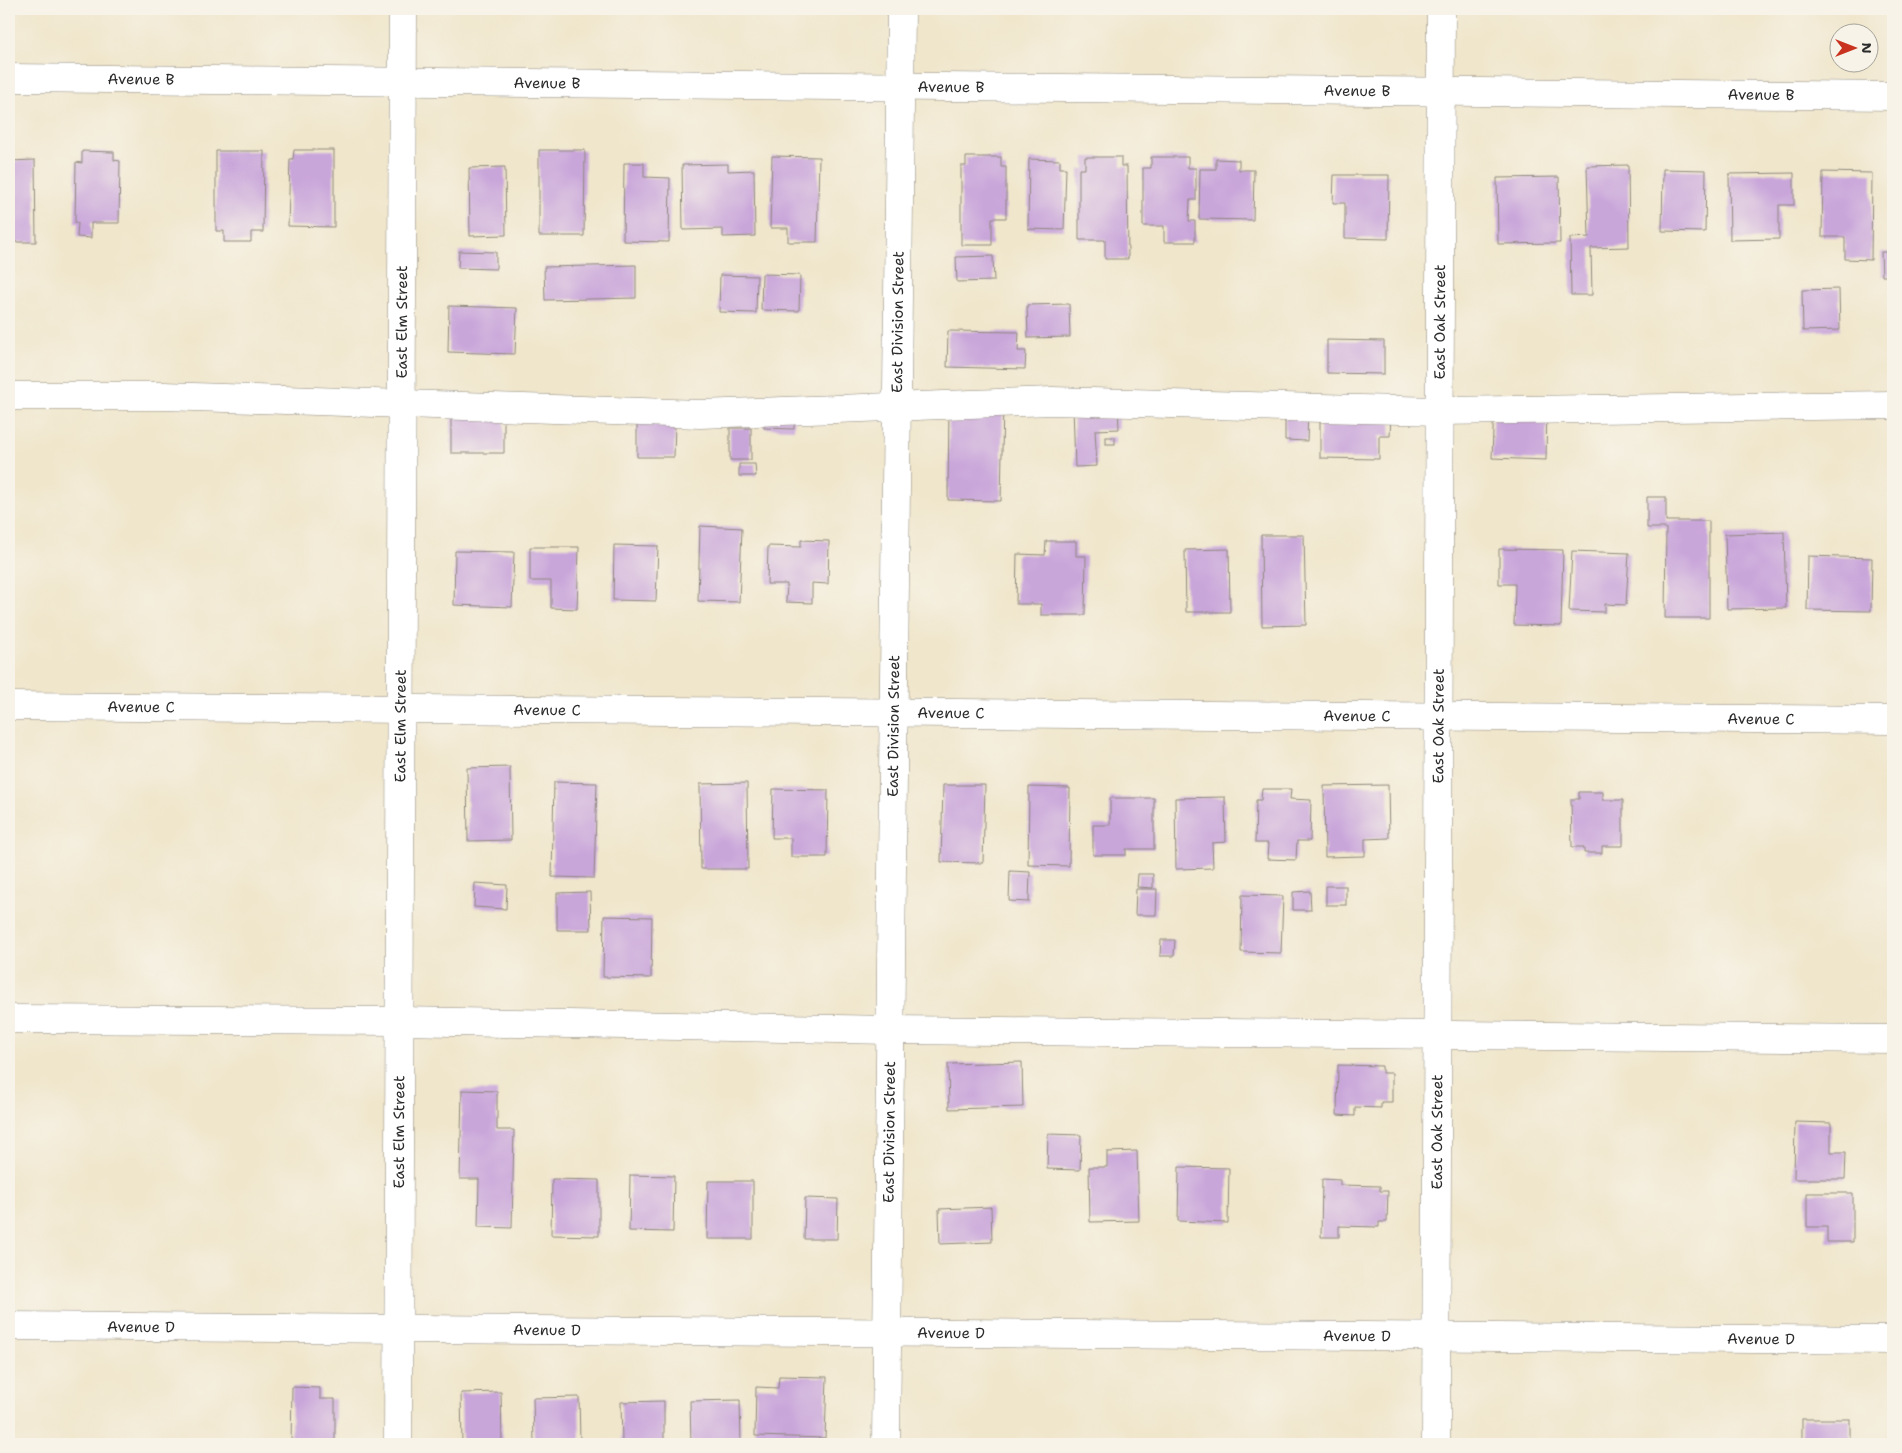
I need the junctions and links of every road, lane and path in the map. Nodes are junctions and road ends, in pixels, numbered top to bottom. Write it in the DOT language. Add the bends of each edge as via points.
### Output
graph roads {
  1 [pos="404,9"];
  2 [pos="901,9"];
  3 [pos="1441,9"];
  4 [pos="9,78"];
  5 [pos="403,82"];
  6 [pos="901,87"];
  7 [pos="1440,92"];
  8 [pos="1893,96"];
  9 [pos="9,396"];
  10 [pos="402,404"];
  11 [pos="1893,404"];
  12 [pos="897,406"];
  13 [pos="1439,412"];
  14 [pos="9,706"];
  15 [pos="401,709"];
  16 [pos="894,713"];
  17 [pos="1438,717"];
  18 [pos="1893,720"];
  19 [pos="9,1020"];
  20 [pos="400,1021"];
  21 [pos="890,1030"];
  22 [pos="1437,1034"];
  23 [pos="1893,1040"];
  24 [pos="9,1326"];
  25 [pos="399,1328"];
  26 [pos="887,1332"];
  27 [pos="1436,1336"];
  28 [pos="1893,1340"];
  29 [pos="398,1444"];
  30 [pos="886,1444"];
  31 [pos="1436,1444"];
  1 -- 5 [label="street, East Elm Street"];
  2 -- 6 [label="street, East Division Street"];
  3 -- 7 [label="street, East Oak Street"];
  4 -- 5 [label="street, Avenue B"];
  5 -- 6 [label="street, Avenue B"];
  5 -- 10 [label="street, East Elm Street"];
  6 -- 7 [label="street, Avenue B"];
  6 -- 12 [label="street, East Division Street"];
  7 -- 8 [label="street, Avenue B"];
  7 -- 13 [label="street, East Oak Street"];
  9 -- 10 [label="street" via="164,396"];
  10 -- 12 [label="street" via="700,414"];
  10 -- 15 [label="street, East Elm Street"];
  11 -- 13 [label="street"];
  12 -- 13 [label="street" via="1052,401"];
  12 -- 16 [label="street, East Division Street"];
  13 -- 17 [label="street, East Oak Street"];
  14 -- 15 [label="street, Avenue C"];
  15 -- 16 [label="street, Avenue C"];
  15 -- 20 [label="street, East Elm Street"];
  16 -- 17 [label="street, Avenue C"];
  16 -- 21 [label="street, East Division Street"];
  17 -- 18 [label="street, Avenue C"];
  17 -- 22 [label="street, East Oak Street"];
  19 -- 20 [label="street"];
  20 -- 21 [label="street"];
  20 -- 25 [label="street, East Elm Street"];
  21 -- 22 [label="street"];
  21 -- 26 [label="street, East Division Street"];
  22 -- 23 [label="street"];
  22 -- 27 [label="street, East Oak Street"];
  24 -- 25 [label="street, Avenue D"];
  25 -- 26 [label="street, Avenue D"];
  25 -- 29 [label="street, East Elm Street"];
  26 -- 27 [label="street, Avenue D"];
  26 -- 30 [label="street, East Division Street"];
  27 -- 28 [label="street, Avenue D"];
  27 -- 31 [label="street, East Oak Street"];
}
